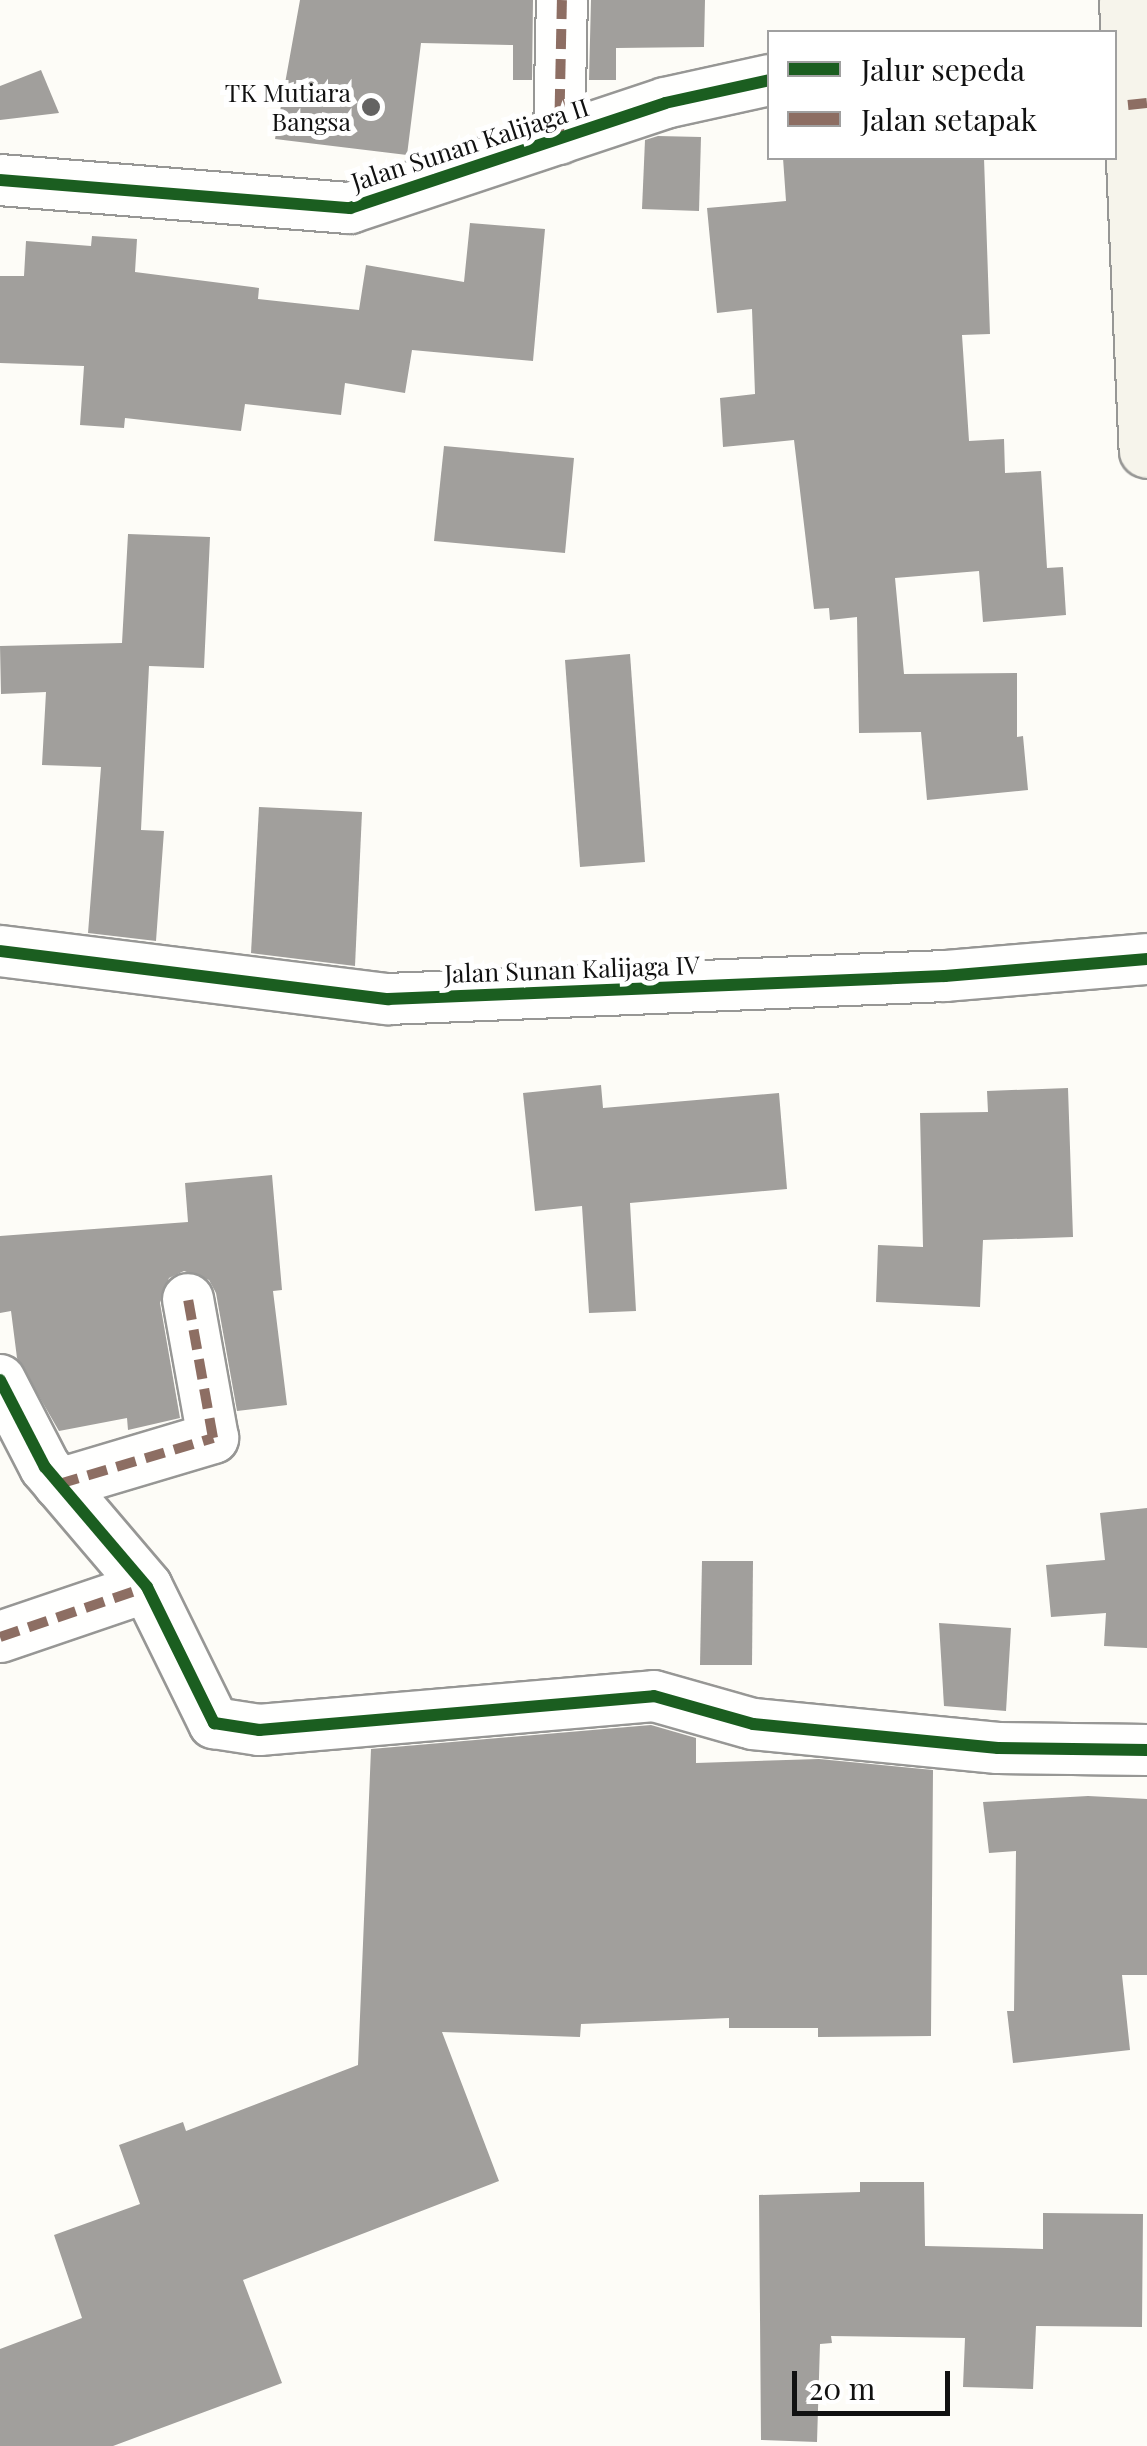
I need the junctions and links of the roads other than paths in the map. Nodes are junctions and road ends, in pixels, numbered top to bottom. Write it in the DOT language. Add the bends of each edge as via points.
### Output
graph roads {
  1 [pos="562,0"];
  2 [pos="1123,25"];
  3 [pos="767,81"];
  4 [pos="1137,104"];
  5 [pos="558,139"];
  6 [pos="0,180"];
  7 [pos="1147,450"];
  8 [pos="0,951"];
  9 [pos="1147,959"];
  10 [pos="188,1299"];
  11 [pos="0,1380"];
  12 [pos="59,1484"];
  13 [pos="147,1587"];
  14 [pos="0,1637"];
  15 [pos="1147,1750"];
  1 -- 5 [label="street"];
  2 -- 4 [label="street"];
  3 -- 5 [label="street, Jalan Sunan Kalijaga II" via="682,99"];
  4 -- 7 [label="street"];
  5 -- 6 [label="street, Jalan Sunan Kalijaga II" via="350,208"];
  8 -- 9 [label="street, Jalan Sunan Kalijaga IV" via="388,999 945,976"];
  10 -- 12 [label="street" via="213,1438"];
  11 -- 12 [label="street"];
  12 -- 13 [label="street"];
  13 -- 14 [label="street"];
  13 -- 15 [label="street" via="214,1722 258,1730 654,1696 754,1724 998,1748"];
}
